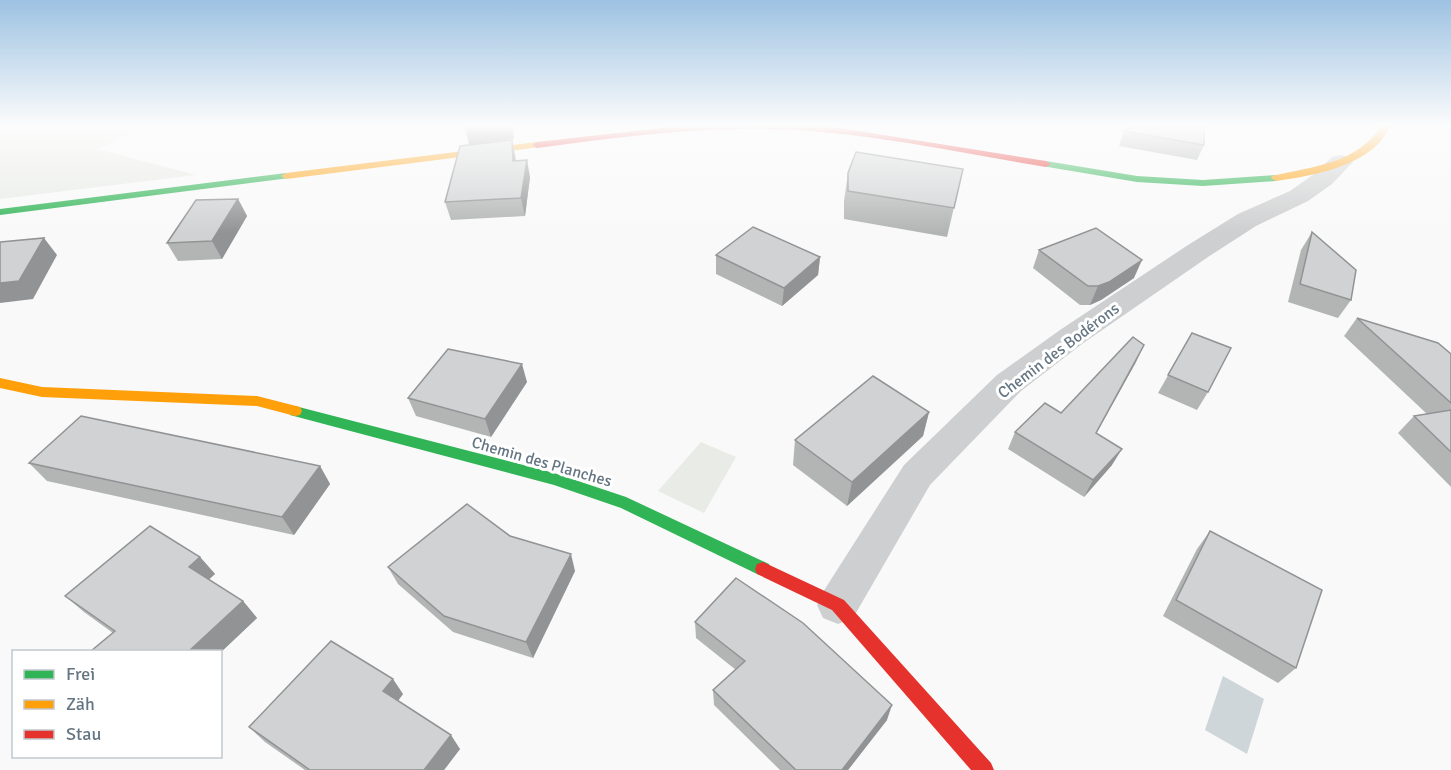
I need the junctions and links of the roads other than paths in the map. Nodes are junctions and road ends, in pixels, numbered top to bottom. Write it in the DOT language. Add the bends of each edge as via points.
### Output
graph roads {
  1 [pos="407,162"];
  2 [pos="1038,162"];
  3 [pos="1341,162"];
  4 [pos="0,212"];
  5 [pos="0,383"];
  6 [pos="838,605"];
  7 [pos="984,770"];
  1 -- 4 [label="street"];
  2 -- 3 [label="street" via="1148,179 1203,183 1280,178"];
  3 -- 6 [label="street, Chemin des Bodérons" via="1299,196 1247,220 1198,250 1009,383 917,475"];
  5 -- 6 [label="street, Chemin des Planches" via="42,392 257,401 495,463 626,503"];
  6 -- 7 [label="street, Chemin des Planches"];
}
